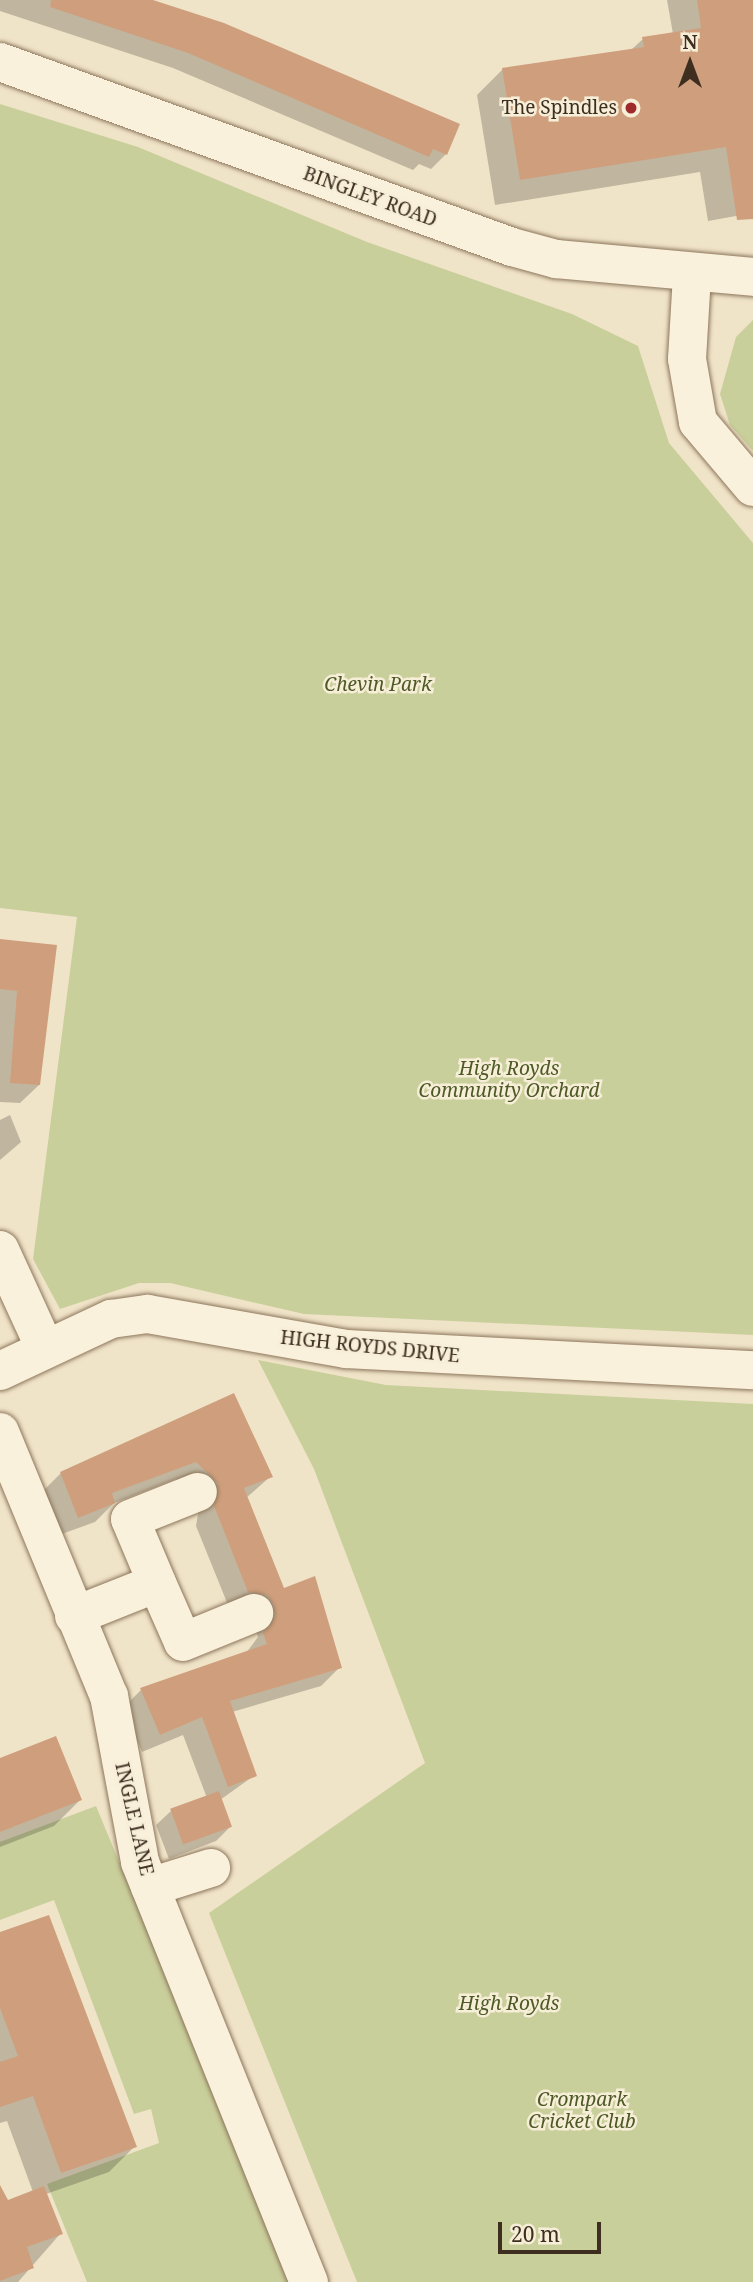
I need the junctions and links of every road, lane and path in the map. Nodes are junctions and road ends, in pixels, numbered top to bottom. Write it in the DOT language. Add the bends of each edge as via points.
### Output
graph roads {
  1 [pos="0,61"];
  2 [pos="692,275"];
  3 [pos="753,277"];
  4 [pos="753,487"];
  5 [pos="0,1250"];
  6 [pos="44,1346"];
  7 [pos="753,1370"];
  8 [pos="0,1371"];
  9 [pos="0,1432"];
  10 [pos="198,1492"];
  11 [pos="157,1583"];
  12 [pos="254,1614"];
  13 [pos="74,1616"];
  14 [pos="211,1868"];
  15 [pos="150,1887"];
  16 [pos="309,2282"];
  1 -- 2 [label="street, BINGLEY ROAD" via="512,247 556,259"];
  2 -- 3 [label="street, BINGLEY ROAD"];
  2 -- 4 [label="street" via="687,359 698,422"];
  5 -- 6 [label="street"];
  6 -- 7 [label="street, HIGH ROYDS DRIVE" via="111,1319 148,1314 346,1349"];
  6 -- 8 [label="street, HIGH ROYDS DRIVE"];
  9 -- 13 [label="street, INGLE LANE"];
  10 -- 11 [label="street" via="130,1519"];
  11 -- 12 [label="street" via="183,1642"];
  11 -- 13 [label="street"];
  13 -- 15 [label="street, INGLE LANE" via="109,1696"];
  14 -- 15 [label="street"];
  15 -- 16 [label="street, INGLE LANE"];
}
